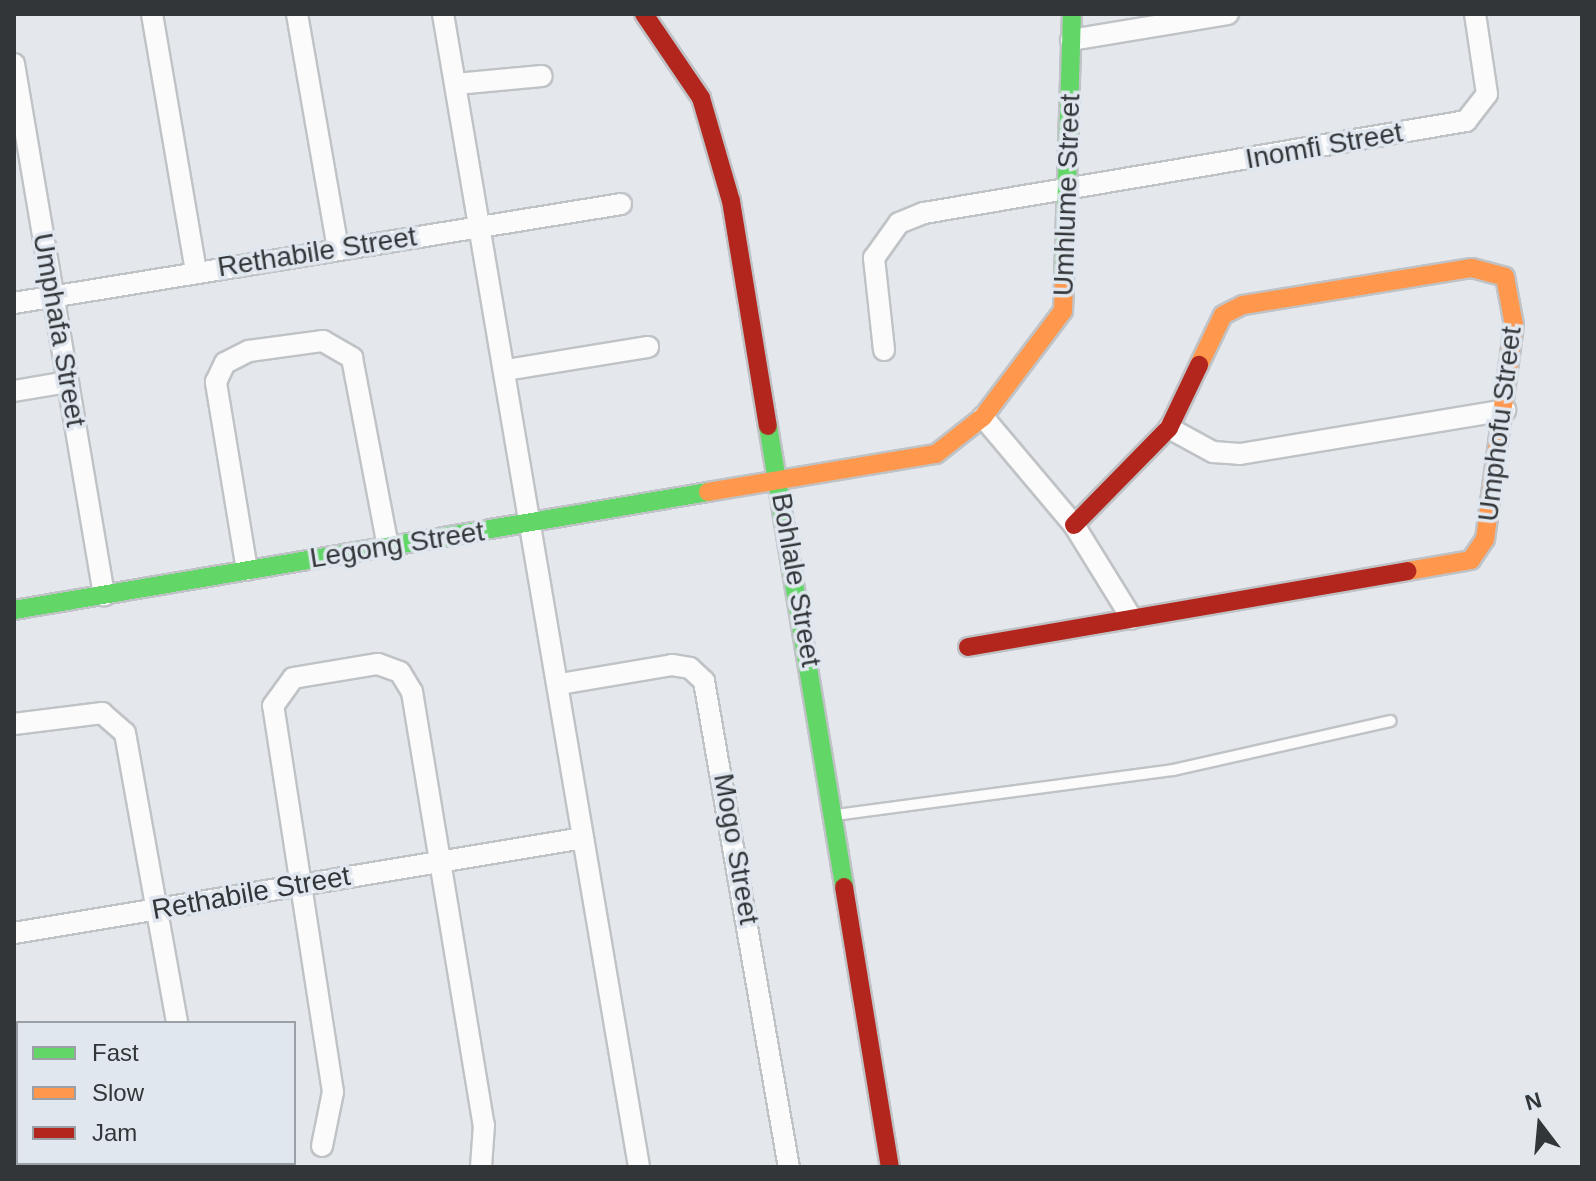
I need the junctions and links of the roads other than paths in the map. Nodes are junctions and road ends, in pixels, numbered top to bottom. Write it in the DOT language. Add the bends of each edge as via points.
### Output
graph roads {
  1 [pos="152,14"];
  2 [pos="297,14"];
  3 [pos="443,14"];
  4 [pos="644,14"];
  5 [pos="1072,14"];
  6 [pos="1228,14"];
  7 [pos="1475,14"];
  8 [pos="1071,40"];
  9 [pos="14,64"];
  10 [pos="542,76"];
  11 [pos="456,84"];
  12 [pos="1068,190"];
  13 [pos="621,204"];
  14 [pos="480,226"];
  15 [pos="338,248"];
  16 [pos="196,271"];
  17 [pos="52,296"];
  18 [pos="14,303"];
  19 [pos="648,347"];
  20 [pos="884,350"];
  21 [pos="506,370"];
  22 [pos="68,382"];
  23 [pos="14,391"];
  24 [pos="1505,410"];
  25 [pos="983,417"];
  26 [pos="1169,428"];
  27 [pos="780,483"];
  28 [pos="531,523"];
  29 [pos="1074,525"];
  30 [pos="388,546"];
  31 [pos="247,570"];
  32 [pos="104,595"];
  33 [pos="14,610"];
  34 [pos="1132,619"];
  35 [pos="968,647"];
  36 [pos="560,684"];
  37 [pos="1391,721"];
  38 [pos="14,724"];
  39 [pos="836,815"];
  40 [pos="583,838"];
  41 [pos="442,861"];
  42 [pos="300,883"];
  43 [pos="159,910"];
  44 [pos="14,933"];
  45 [pos="177,1021"];
  46 [pos="322,1146"];
  47 [pos="481,1167"];
  48 [pos="639,1167"];
  49 [pos="789,1167"];
  50 [pos="890,1167"];
  1 -- 16 [label="street"];
  2 -- 15 [label="street"];
  3 -- 11 [label="street"];
  4 -- 27 [label="street, Bohlale Street" via="716,131"];
  5 -- 8 [label="street, Umhlume Street"];
  6 -- 8 [label="street"];
  7 -- 12 [label="street, Inomfi Street" via="1487,94 1466,121"];
  8 -- 12 [label="street, Umhlume Street"];
  9 -- 17 [label="street, Umphafa Street"];
  10 -- 11 [label="street"];
  11 -- 14 [label="street"];
  12 -- 20 [label="street, Inomfi Street" via="899,223 874,258"];
  12 -- 25 [label="street, Umhlume Street" via="1063,311"];
  13 -- 14 [label="street, Rethabile Street"];
  14 -- 15 [label="street, Rethabile Street"];
  14 -- 21 [label="street"];
  15 -- 16 [label="street, Rethabile Street"];
  16 -- 17 [label="street, Rethabile Street"];
  17 -- 18 [label="street, Rethabile Street"];
  17 -- 22 [label="street, Umphafa Street"];
  19 -- 21 [label="street"];
  21 -- 28 [label="street"];
  22 -- 23 [label="street"];
  22 -- 32 [label="street, Umphafa Street"];
  24 -- 26 [label="street" via="1240,454 1213,452"];
  24 -- 26 [label="street, Umphofu Street" via="1513,301 1498,271 1472,268 1243,305 1223,315"];
  24 -- 34 [label="street, Umphofu Street" via="1485,539 1471,560"];
  25 -- 27 [label="street, Umhlume Street" via="922,460"];
  25 -- 29 [label="street"];
  26 -- 29 [label="street, Umphofu Street"];
  27 -- 28 [label="street, Legong Street"];
  27 -- 39 [label="street, Bohlale Street"];
  28 -- 30 [label="street, Legong Street"];
  28 -- 36 [label="street"];
  29 -- 34 [label="street"];
  30 -- 31 [label="street, Legong Street"];
  30 -- 31 [label="street" via="352,358 323,341 249,351 225,363 216,382"];
  31 -- 32 [label="street, Legong Street"];
  32 -- 33 [label="street, Legong Street"];
  34 -- 35 [label="street, Umphofu Street"];
  36 -- 40 [label="street"];
  36 -- 49 [label="street, Mogo Street" via="672,665 690,668 704,681"];
  37 -- 39 [label="lane" via="1173,770"];
  38 -- 43 [label="street" via="90,712 120,724"];
  39 -- 50 [label="street, Bohlale Street"];
  40 -- 41 [label="street, Rethabile Street"];
  40 -- 48 [label="street"];
  41 -- 42 [label="street, Rethabile Street"];
  41 -- 42 [label="street" via="407,680 378,664 318,673 283,684 273,706"];
  41 -- 47 [label="street" via="484,1125"];
  42 -- 43 [label="street, Rethabile Street"];
  42 -- 46 [label="street" via="333,1092"];
  43 -- 44 [label="street, Rethabile Street"];
  43 -- 45 [label="street"];
}
